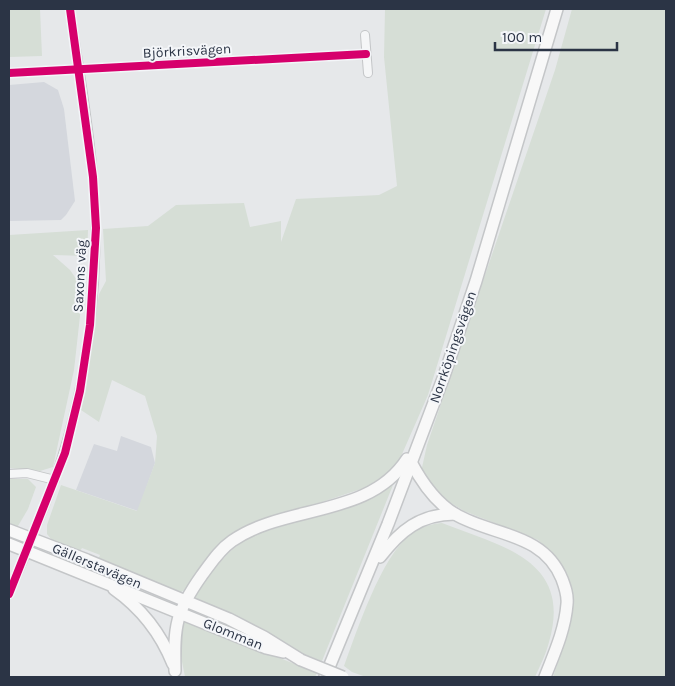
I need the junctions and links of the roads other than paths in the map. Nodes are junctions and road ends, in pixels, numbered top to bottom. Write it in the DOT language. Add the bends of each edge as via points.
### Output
graph roads {
  1 [pos="70,9"];
  2 [pos="557,9"];
  3 [pos="365,34"];
  4 [pos="366,54"];
  5 [pos="79,69"];
  6 [pos="9,73"];
  7 [pos="368,73"];
  8 [pos="416,445"];
  9 [pos="411,462"];
  10 [pos="9,474"];
  11 [pos="55,480"];
  12 [pos="454,514"];
  13 [pos="9,530"];
  14 [pos="31,538"];
  15 [pos="9,544"];
  16 [pos="27,551"];
  17 [pos="372,567"];
  18 [pos="103,581"];
  19 [pos="9,594"];
  20 [pos="183,607"];
  21 [pos="177,674"];
  22 [pos="325,677"];
  23 [pos="343,677"];
  24 [pos="545,677"];
  1 -- 5 [label="street, Saxons väg"];
  2 -- 8 [label="main road, Norrköpingsvägen" via="476,281 444,376"];
  3 -- 4 [label="street"];
  4 -- 5 [label="street, Björkrisvägen"];
  4 -- 7 [label="street"];
  5 -- 6 [label="street, Björkrisvägen"];
  5 -- 11 [label="street, Saxons väg" via="93,177 96,228 93,280 85,364 65,453"];
  8 -- 9 [label="main road, Norrköpingsvägen"];
  8 -- 20 [label="main road" via="397,474 369,493 253,530 230,542 209,566"];
  9 -- 12 [label="main road" via="425,486"];
  9 -- 17 [label="main road, Norrköpingsvägen"];
  10 -- 11 [label="street" via="27,473"];
  11 -- 14 [label="street, Saxons väg"];
  12 -- 17 [label="main road" via="427,517 410,525 395,537"];
  12 -- 24 [label="main road" via="540,548 559,572 567,604 559,641"];
  13 -- 14 [label="main road, Gällerstavägen"];
  14 -- 16 [label="main road"];
  14 -- 20 [label="main road, Gällerstavägen"];
  15 -- 16 [label="main road, Gällerstavägen"];
  16 -- 18 [label="main road, Gällerstavägen"];
  16 -- 19 [label="street"];
  17 -- 22 [label="main road, Norrköpingsvägen"];
  18 -- 20 [label="main road, Gällerstavägen"];
  18 -- 21 [label="main road" via="149,621 162,639"];
  20 -- 21 [label="main road" via="174,631"];
  20 -- 23 [label="main road, Glomman, bridge" via="266,648 287,653"];
}
